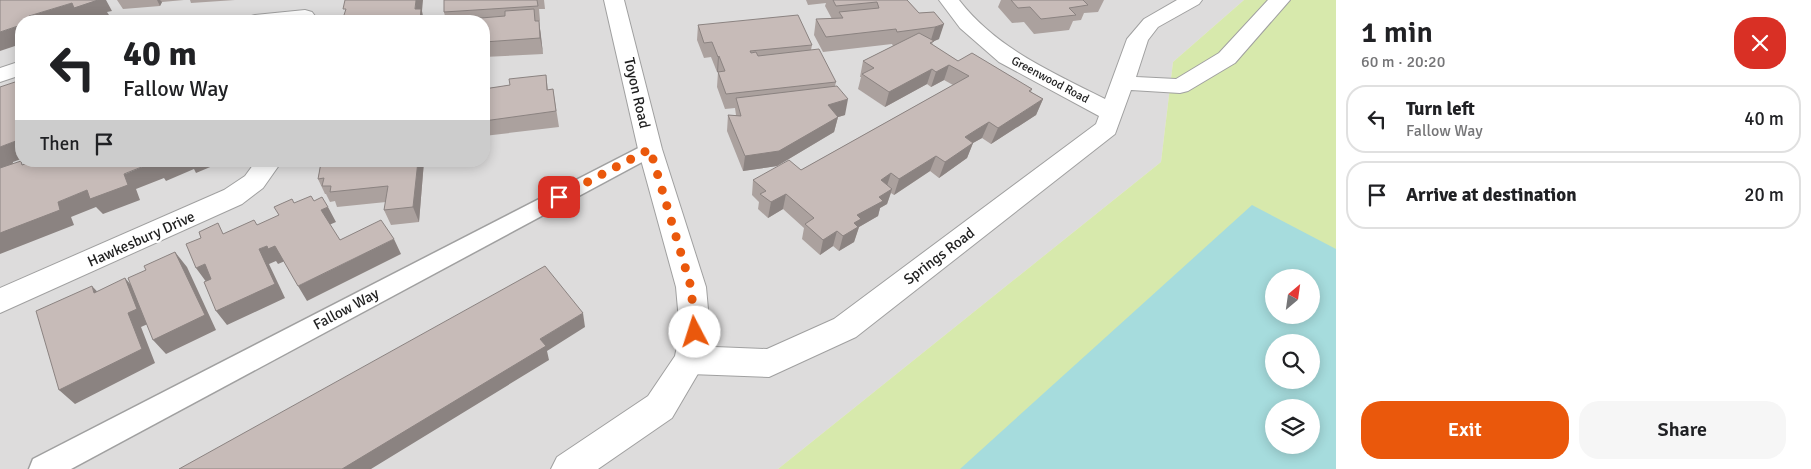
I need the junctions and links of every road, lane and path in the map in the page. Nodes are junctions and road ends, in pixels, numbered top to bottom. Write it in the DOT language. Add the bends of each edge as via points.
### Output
graph roads {
  1 [pos="614,0"];
  2 [pos="949,0"];
  3 [pos="1192,0"];
  4 [pos="1280,0"];
  5 [pos="306,13"];
  6 [pos="293,15"];
  7 [pos="15,70"];
  8 [pos="0,75"];
  9 [pos="1123,83"];
  10 [pos="1112,113"];
  11 [pos="650,149"];
  12 [pos="265,167"];
  13 [pos="0,301"];
  14 [pos="690,360"];
  15 [pos="43,469"];
  16 [pos="569,469"];
  1 -- 11 [label="street, Toyon Road"];
  2 -- 10 [label="street, Greenwood Road" via="967,24 1007,58"];
  3 -- 9 [label="street, Springs Road" via="1151,23 1138,39"];
  4 -- 9 [label="street" via="1227,58 1180,86"];
  5 -- 6 [label="street"];
  7 -- 8 [label="street"];
  9 -- 10 [label="street, Springs Road"];
  10 -- 14 [label="street, Springs Road" via="1106,128 845,328 768,363"];
  11 -- 14 [label="street, Toyon Road" via="691,287 695,332"];
  11 -- 15 [label="lane, Fallow Way"];
  12 -- 13 [label="street, Hawkesbury Drive" via="254,182 233,197"];
  14 -- 16 [label="street" via="660,408"];
}
